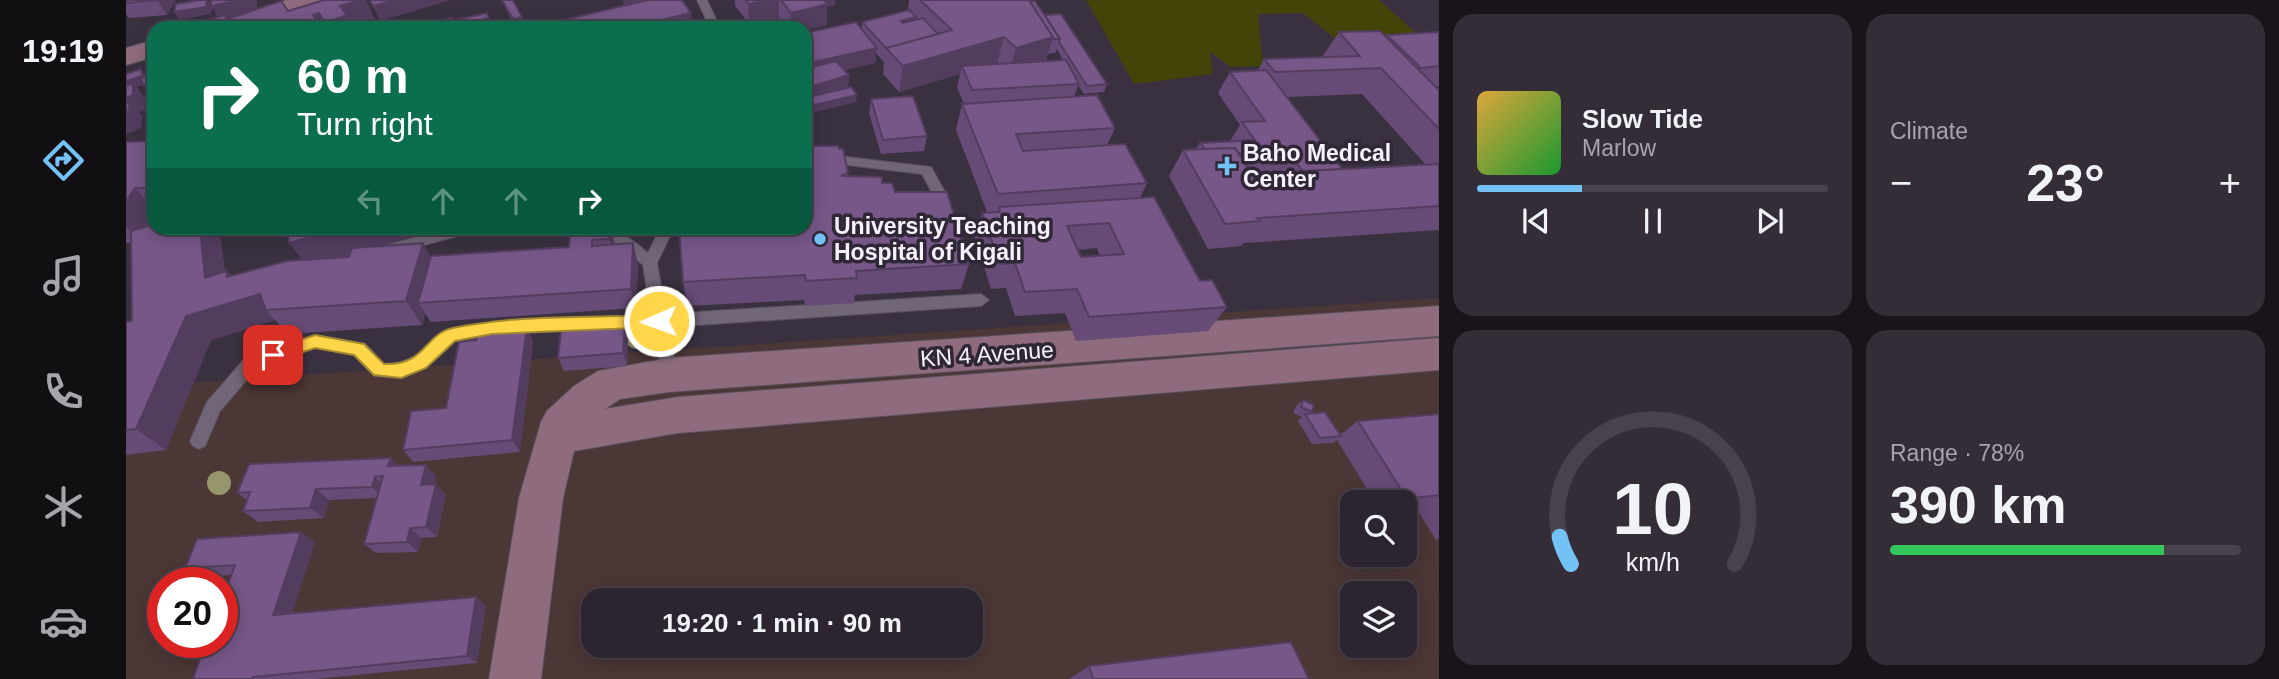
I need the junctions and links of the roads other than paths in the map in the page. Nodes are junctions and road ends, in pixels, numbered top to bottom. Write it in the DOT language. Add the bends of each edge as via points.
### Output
graph roads {
  1 [pos="315,0"];
  2 [pos="702,0"];
  3 [pos="244,21"];
  4 [pos="712,21"];
  5 [pos="147,50"];
  6 [pos="126,57"];
  7 [pos="812,157"];
  8 [pos="943,201"];
  9 [pos="443,235"];
  10 [pos="607,235"];
  11 [pos="664,235"];
  12 [pos="374,254"];
  13 [pos="650,262"];
  14 [pos="981,300"];
  15 [pos="659,321"];
  16 [pos="1439,321"];
  17 [pos="1439,354"];
  18 [pos="668,375"];
  19 [pos="556,435"];
  20 [pos="199,441"];
  21 [pos="515,679"];
  1 -- 3 [label="street"];
  2 -- 4 [label="lane"];
  5 -- 6 [label="street"];
  7 -- 8 [label="lane" via="926,170"];
  9 -- 12 [label="lane"];
  10 -- 13 [label="lane" via="625,241"];
  11 -- 13 [label="lane"];
  13 -- 15 [label="lane"];
  14 -- 15 [label="lane"];
  15 -- 18 [label="lane"];
  15 -- 20 [label="lane" via="492,328 451,335 420,363 401,371 380,370 359,349 315,341 252,362 213,407"];
  16 -- 18 [label="street, KN 4 Avenue"];
  17 -- 19 [label="street, KN 4 Avenue" via="678,415"];
  18 -- 19 [label="street, KN 4 Avenue" via="612,383 588,398"];
  19 -- 21 [label="street, KN 4 Avenue" via="541,498"];
}
